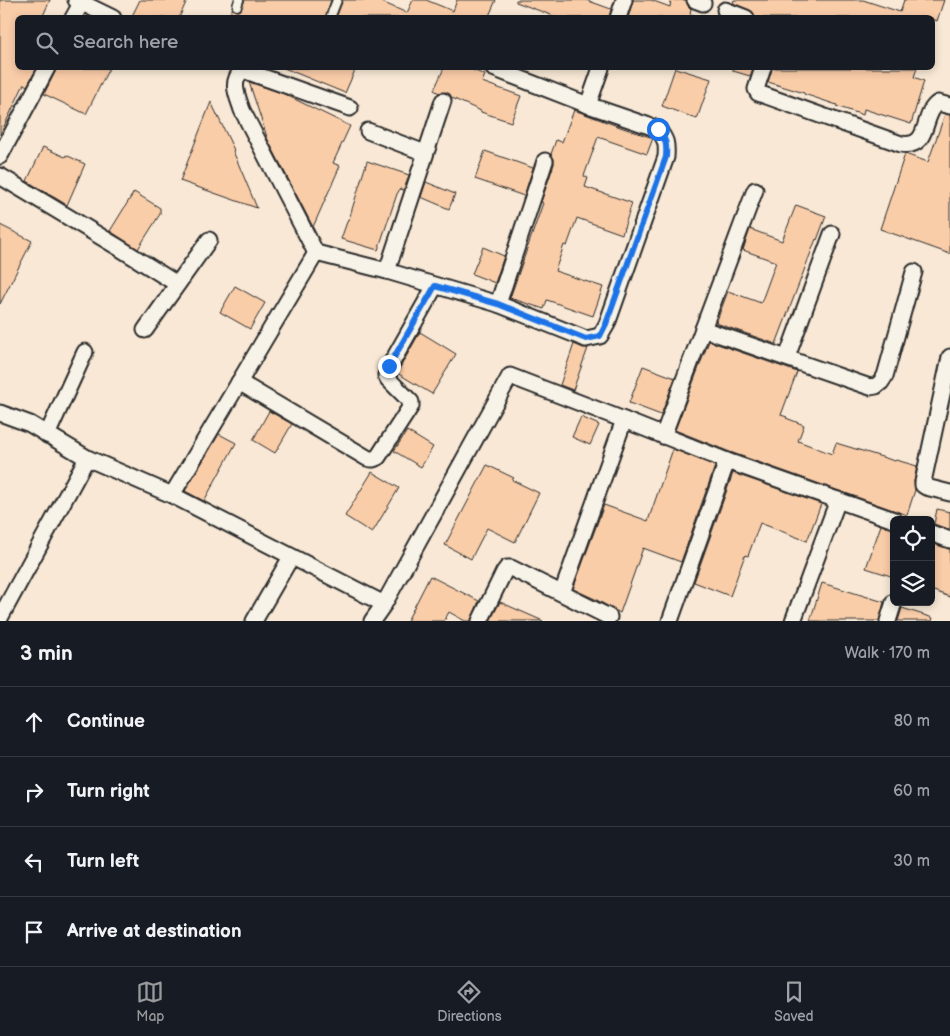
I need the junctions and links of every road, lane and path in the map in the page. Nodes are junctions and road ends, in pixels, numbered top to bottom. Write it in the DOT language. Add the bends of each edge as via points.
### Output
graph roads {
  1 [pos="337,0"];
  2 [pos="624,0"];
  3 [pos="80,1"];
  4 [pos="725,10"];
  5 [pos="75,15"];
  6 [pos="107,15"];
  7 [pos="331,15"];
  8 [pos="619,15"];
  9 [pos="738,15"];
  10 [pos="46,70"];
  11 [pos="498,70"];
  12 [pos="600,70"];
  13 [pos="762,70"];
  14 [pos="443,101"];
  15 [pos="944,104"];
  16 [pos="588,105"];
  17 [pos="350,108"];
  18 [pos="368,131"];
  19 [pos="425,153"];
  20 [pos="0,156"];
  21 [pos="545,162"];
  22 [pos="0,176"];
  23 [pos="755,190"];
  24 [pos="832,234"];
  25 [pos="209,240"];
  26 [pos="316,253"];
  27 [pos="387,272"];
  28 [pos="914,272"];
  29 [pos="177,284"];
  30 [pos="435,286"];
  31 [pos="498,304"];
  32 [pos="703,329"];
  33 [pos="145,330"];
  34 [pos="85,352"];
  35 [pos="787,357"];
  36 [pos="950,357"];
  37 [pos="239,382"];
  38 [pos="947,384"];
  39 [pos="0,413"];
  40 [pos="624,420"];
  41 [pos="47,435"];
  42 [pos="663,436"];
  43 [pos="87,458"];
  44 [pos="728,461"];
  45 [pos="950,493"];
  46 [pos="172,495"];
  47 [pos="838,500"];
  48 [pos="890,519"];
  49 [pos="935,534"];
  50 [pos="950,540"];
  51 [pos="291,556"];
  52 [pos="562,593"];
  53 [pos="384,604"];
  54 [pos="893,606"];
  55 [pos="609,616"];
  56 [pos="0,618"];
  57 [pos="254,621"];
  58 [pos="372,621"];
  59 [pos="480,621"];
  60 [pos="670,621"];
  61 [pos="793,621"];
  62 [pos="888,621"];
  1 -- 7 [label="lane"];
  2 -- 8 [label="street"];
  3 -- 5 [label="street"];
  3 -- 6 [label="street"];
  4 -- 9 [label="street"];
  10 -- 20 [label="street"];
  11 -- 16 [label="street"];
  12 -- 16 [label="street"];
  13 -- 15 [label="street" via="756,89 758,92 901,144 908,145 921,138 931,109"];
  14 -- 19 [label="street"];
  16 -- 31 [label="street" via="658,129 667,146 666,157 606,324 600,336 586,339"];
  17 -- 26 [label="street" via="246,71 236,76 236,94 242,110"];
  18 -- 19 [label="street"];
  19 -- 27 [label="street"];
  21 -- 31 [label="street"];
  22 -- 29 [label="street"];
  23 -- 32 [label="street"];
  24 -- 35 [label="street"];
  25 -- 29 [label="street"];
  26 -- 27 [label="street"];
  26 -- 37 [label="street"];
  27 -- 30 [label="street"];
  28 -- 35 [label="street" via="885,376 876,386 870,387"];
  29 -- 33 [label="street"];
  30 -- 31 [label="street"];
  30 -- 37 [label="street" via="387,371 388,379 411,402 411,406 375,459 367,458"];
  32 -- 35 [label="street"];
  32 -- 42 [label="street"];
  34 -- 41 [label="street"];
  36 -- 38 [label="street"];
  37 -- 46 [label="street"];
  38 -- 45 [label="street" via="923,486"];
  39 -- 41 [label="street" via="30,424"];
  40 -- 42 [label="street"];
  40 -- 52 [label="street"];
  40 -- 53 [label="street" via="510,376"];
  41 -- 43 [label="street"];
  42 -- 44 [label="street"];
  43 -- 46 [label="street"];
  43 -- 56 [label="street"];
  44 -- 47 [label="street"];
  44 -- 60 [label="street"];
  46 -- 51 [label="street"];
  47 -- 48 [label="street"];
  47 -- 61 [label="street"];
  49 -- 50 [label="street"];
  51 -- 53 [label="street"];
  51 -- 57 [label="street"];
  52 -- 55 [label="street"];
  52 -- 59 [label="street" via="507,568"];
  53 -- 58 [label="street"];
  54 -- 62 [label="street"];
}
